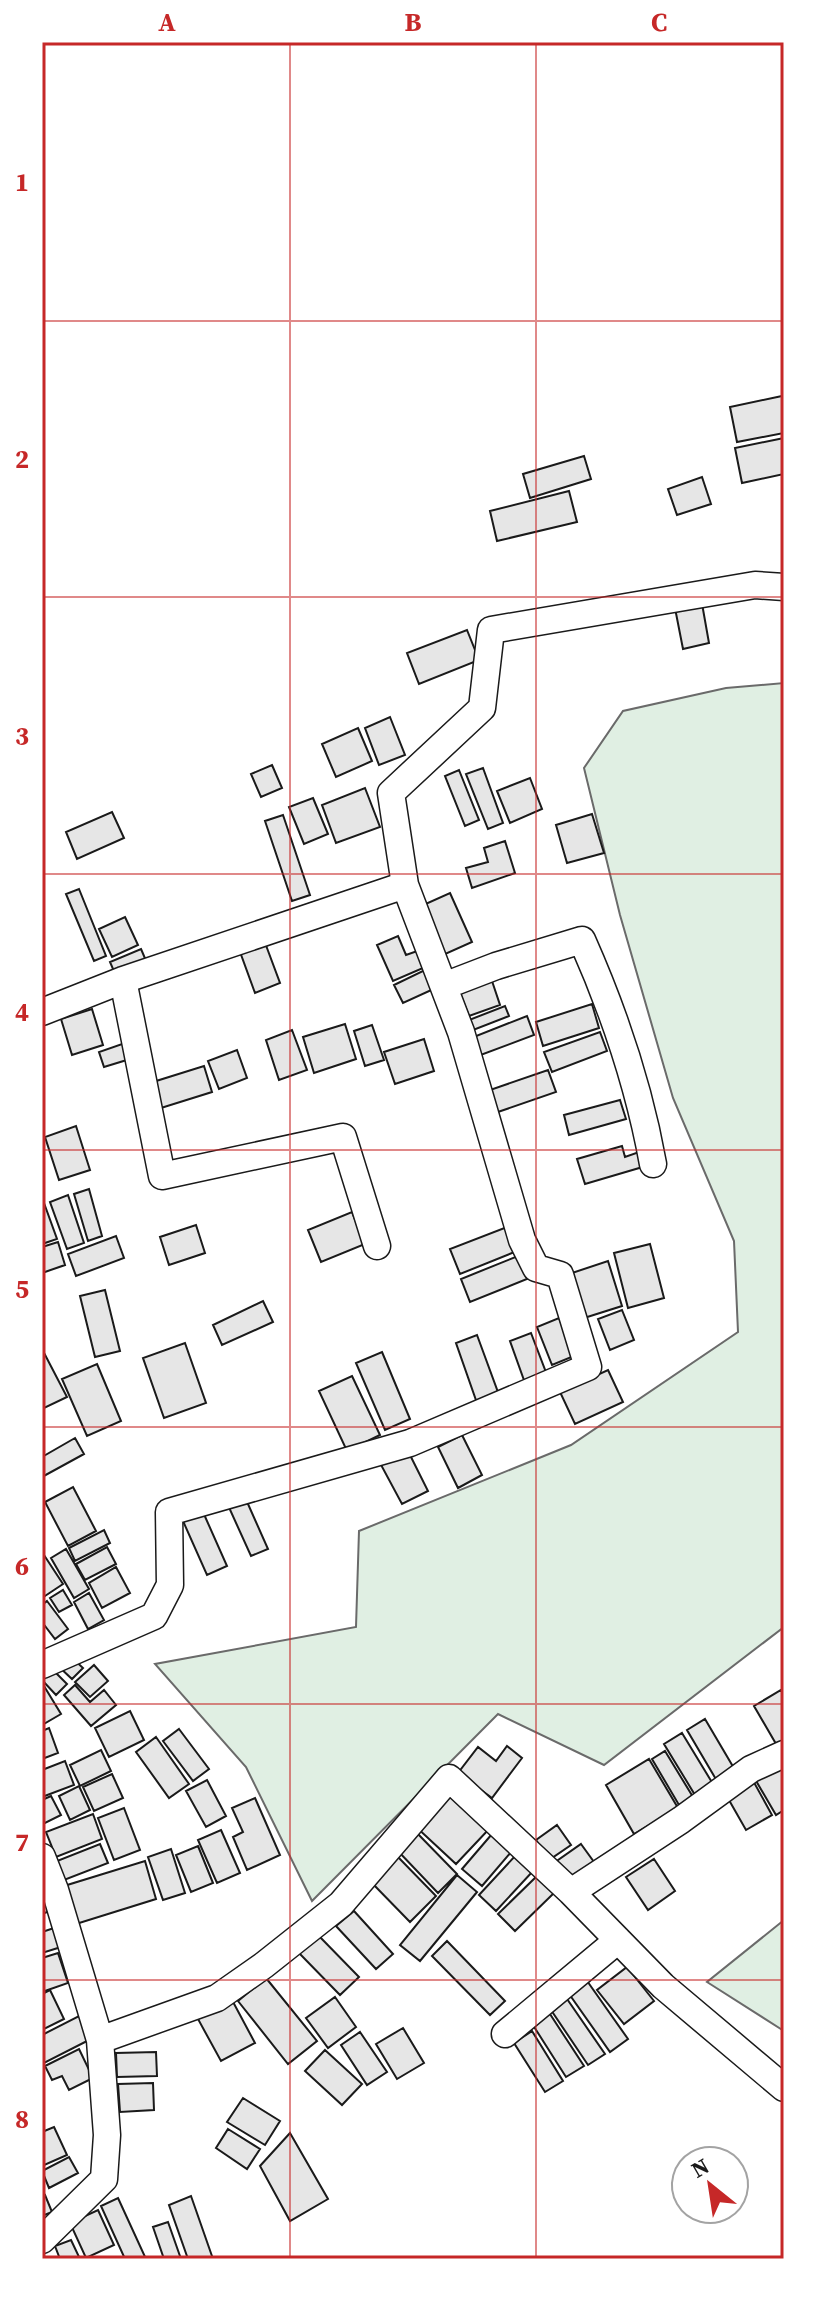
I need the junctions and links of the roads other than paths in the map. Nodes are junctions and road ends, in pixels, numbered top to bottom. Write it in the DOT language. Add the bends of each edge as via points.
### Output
graph roads {
  1 [pos="784,587"];
  2 [pos="405,885"];
  3 [pos="123,980"];
  4 [pos="444,986"];
  5 [pos="42,1012"];
  6 [pos="653,1164"];
  7 [pos="377,1246"];
  8 [pos="42,1665"];
  9 [pos="784,1754"];
  10 [pos="42,1857"];
  11 [pos="571,1892"];
  12 [pos="618,1940"];
  13 [pos="505,2034"];
  14 [pos="100,2040"];
  15 [pos="784,2088"];
  16 [pos="42,2240"];
  1 -- 2 [label="street" via="755,585 491,630 482,708 391,793"];
  2 -- 3 [label="street"];
  2 -- 4 [label="street"];
  3 -- 5 [label="street"];
  3 -- 7 [label="street" via="162,1176 343,1137"];
  4 -- 6 [label="street" via="582,940 613,1010"];
  4 -- 8 [label="street" via="522,1240 536,1268 560,1275 588,1367 410,1443 169,1512 170,1585 154,1616"];
  9 -- 11 [label="street" via="751,1769"];
  10 -- 14 [label="street"];
  11 -- 12 [label="street"];
  11 -- 14 [label="street" via="449,1778 341,1904 264,1965 217,1998"];
  12 -- 13 [label="street"];
  12 -- 15 [label="street" via="663,1986"];
  14 -- 16 [label="street" via="107,2135 104,2179"];
}
